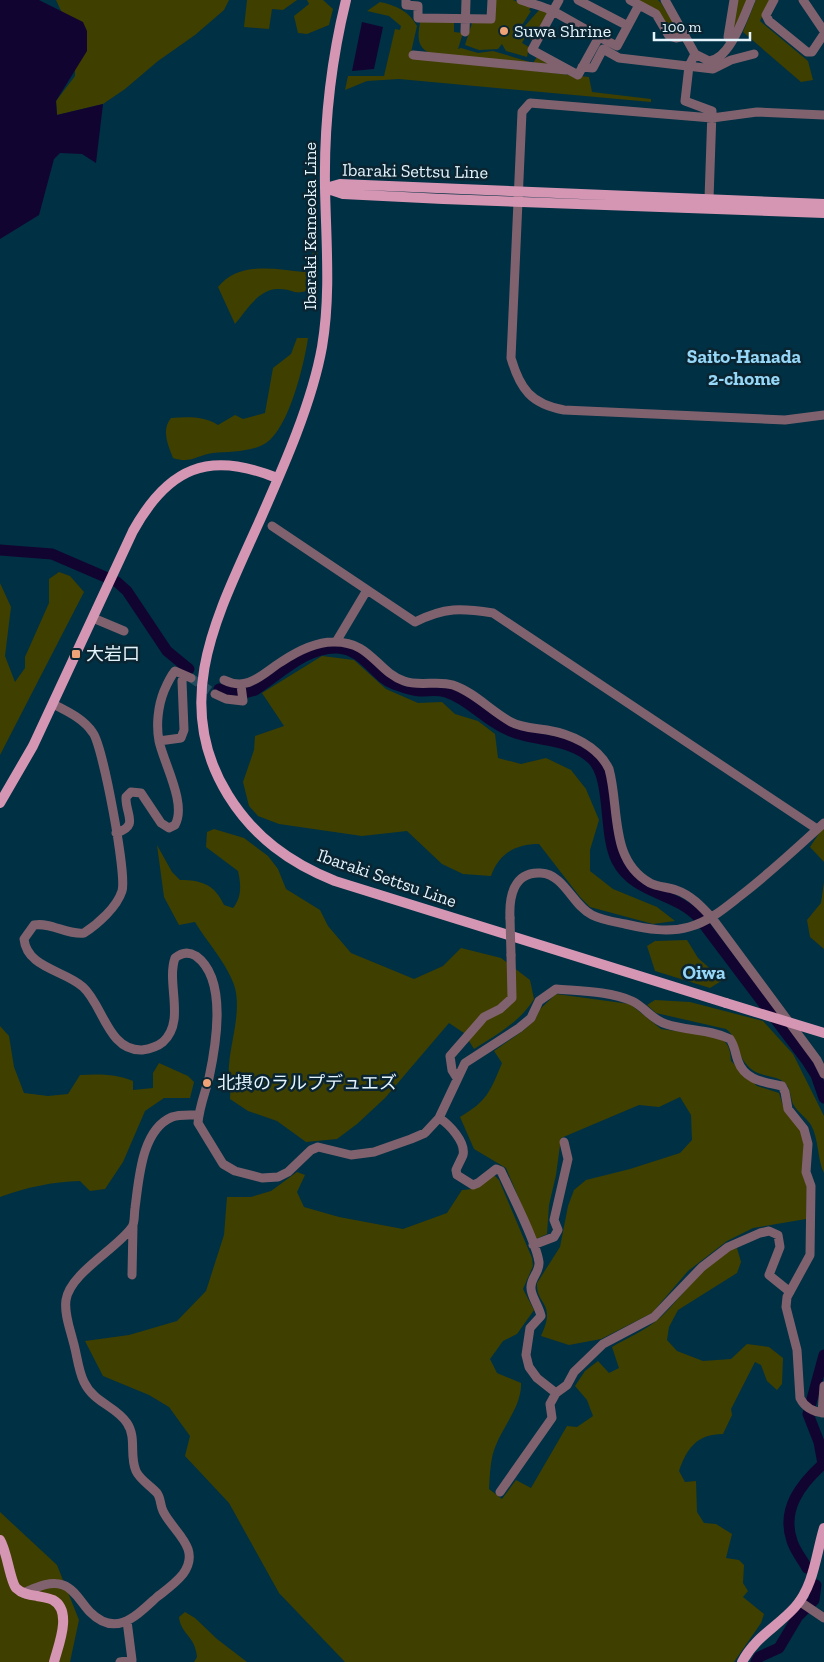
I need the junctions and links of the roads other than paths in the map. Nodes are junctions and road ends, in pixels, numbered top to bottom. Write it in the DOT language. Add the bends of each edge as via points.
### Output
graph roads {
  1 [pos="346,0"];
  2 [pos="406,0"];
  3 [pos="466,0"];
  4 [pos="492,0"];
  5 [pos="521,0"];
  6 [pos="559,0"];
  7 [pos="578,0"];
  8 [pos="630,0"];
  9 [pos="734,0"];
  10 [pos="751,0"];
  11 [pos="774,0"];
  12 [pos="803,0"];
  13 [pos="669,1"];
  14 [pos="639,5"];
  15 [pos="553,11"];
  16 [pos="466,18"];
  17 [pos="628,26"];
  18 [pos="465,32"];
  19 [pos="824,33"];
  20 [pos="685,36"];
  21 [pos="599,37"];
  22 [pos="731,42"];
  23 [pos="695,54"];
  24 [pos="754,54"];
  25 [pos="416,56"];
  26 [pos="688,66"];
  27 [pos="582,67"];
  28 [pos="569,70"];
  29 [pos="824,115"];
  30 [pos="712,118"];
  31 [pos="325,188"];
  32 [pos="519,190"];
  33 [pos="709,200"];
  34 [pos="518,203"];
  35 [pos="824,204"];
  36 [pos="824,213"];
  37 [pos="824,415"];
  38 [pos="277,478"];
  39 [pos="272,526"];
  40 [pos="367,590"];
  41 [pos="92,618"];
  42 [pos="124,631"];
  43 [pos="336,642"];
  44 [pos="224,680"];
  45 [pos="242,686"];
  46 [pos="215,694"];
  47 [pos="53,704"];
  48 [pos="159,741"];
  49 [pos="0,803"];
  50 [pos="821,826"];
  51 [pos="116,833"];
  52 [pos="710,918"];
  53 [pos="821,1032"];
  54 [pos="824,1074"];
  55 [pos="457,1078"];
  56 [pos="199,1115"];
  57 [pos="439,1118"];
  58 [pos="564,1142"];
  59 [pos="132,1226"];
  60 [pos="534,1245"];
  61 [pos="132,1275"];
  62 [pos="790,1292"];
  63 [pos="824,1386"];
  64 [pos="556,1393"];
  65 [pos="821,1412"];
  66 [pos="500,1492"];
  67 [pos="824,1528"];
  68 [pos="0,1540"];
  69 [pos="23,1593"];
  70 [pos="801,1603"];
  71 [pos="824,1618"];
  72 [pos="127,1621"];
  73 [pos="54,1662"];
  74 [pos="120,1662"];
  75 [pos="742,1662"];
  1 -- 31 [label="main road, Ibaraki Kameoka Line" via="331,83"];
  2 -- 16 [label="street" via="406,5 418,6 418,18"];
  3 -- 16 [label="street"];
  4 -- 16 [label="street" via="491,19"];
  5 -- 15 [label="street"];
  6 -- 15 [label="street"];
  7 -- 17 [label="street"];
  8 -- 14 [label="street"];
  9 -- 22 [label="street" via="728,37"];
  10 -- 22 [label="street"];
  11 -- 19 [label="street" via="766,15 769,21 808,52 812,52"];
  12 -- 19 [label="street"];
  13 -- 20 [label="street"];
  14 -- 17 [label="street"];
  14 -- 20 [label="street" via="656,14 669,36"];
  15 -- 21 [label="street"];
  15 -- 28 [label="street" via="531,44 532,50"];
  16 -- 18 [label="street"];
  17 -- 21 [label="street" via="617,46"];
  20 -- 23 [label="street"];
  21 -- 27 [label="street"];
  22 -- 23 [label="street" via="723,54 713,60 705,60"];
  23 -- 26 [label="street"];
  24 -- 26 [label="street" via="715,68"];
  25 -- 28 [label="street"];
  26 -- 27 [label="street" via="618,58 603,49 592,68"];
  26 -- 30 [label="street" via="685,101 712,110"];
  27 -- 28 [label="street" via="578,75"];
  29 -- 30 [label="street" via="758,112"];
  30 -- 32 [label="street" via="530,103 522,112"];
  30 -- 33 [label="street"];
  31 -- 32 [label="main road, Ibaraki Settsu Line" via="340,184"];
  31 -- 34 [label="main road, Ibaraki Settsu Line" via="343,194"];
  31 -- 38 [label="main road, Ibaraki Kameoka Line" via="328,285 322,348 302,415"];
  32 -- 33 [label="main road, Ibaraki Settsu Line"];
  32 -- 34 [label="street"];
  33 -- 35 [label="main road, Ibaraki Settsu Line"];
  34 -- 36 [label="main road, Ibaraki Settsu Line"];
  34 -- 37 [label="street" via="511,358 517,378 538,402 564,410 786,420"];
  38 -- 41 [label="main road" via="248,467 227,464 194,470 167,486 152,501 133,531"];
  38 -- 53 [label="main road, Ibaraki Settsu Line, bridge" via="215,626 202,670 202,721 211,761 224,788 251,827 285,856 335,881"];
  39 -- 40 [label="street"];
  40 -- 43 [label="street"];
  40 -- 50 [label="street" via="415,622 436,611 457,609 494,613"];
  41 -- 42 [label="street"];
  41 -- 47 [label="main road"];
  43 -- 45 [label="street" via="312,645"];
  43 -- 52 [label="street" via="364,650 393,676 406,682 453,686 521,727 562,734 590,747 609,769 618,832 628,864 637,875 652,884 678,890 697,902"];
  44 -- 45 [label="street"];
  45 -- 46 [label="street" via="243,701"];
  47 -- 49 [label="main road"];
  47 -- 51 [label="street" via="94,733 101,752"];
  48 -- 48 [label="street" via="181,738 184,730 182,681 188,676 175,671 162,697"];
  48 -- 51 [label="street" via="180,818 176,826 169,828 161,823 141,793 131,792 126,796 130,824"];
  50 -- 52 [label="street" via="783,862"];
  51 -- 56 [label="street" via="123,886 115,904 84,933 71,933 51,925 34,925 24,939 24,947 30,957 67,976 88,992 112,1035 136,1050 154,1047 173,1026 171,968 175,958 179,954 192,954 205,966 216,991 217,1010 209,1076"];
  52 -- 54 [label="street" via="817,1060"];
  52 -- 55 [label="street, bridge" via="672,930 652,930 597,918 581,908 554,877 543,873 528,875 515,885 509,900 512,998 500,1010 484,1017 450,1056"];
  55 -- 57 [label="street"];
  55 -- 62 [label="street" via="465,1063 519,1028 531,1018 539,1001 556,989 621,997 668,1025 730,1038 740,1065 750,1076 760,1083 782,1086 788,1110 804,1129 808,1144 806,1172 811,1186 810,1255"];
  56 -- 57 [label="street" via="198,1123 223,1164 235,1171 262,1178 278,1177 288,1172 318,1147 351,1155 374,1152 425,1133"];
  56 -- 59 [label="street" via="174,1116 160,1124 149,1141 139,1178"];
  57 -- 60 [label="street" via="448,1124 463,1146 457,1175 473,1185 496,1169 501,1171"];
  58 -- 60 [label="street" via="568,1158 554,1220 558,1230 554,1237"];
  59 -- 61 [label="street"];
  59 -- 72 [label="street" via="92,1264 71,1288 66,1300 84,1381 93,1396 121,1414 129,1424 133,1436 132,1460 137,1473 159,1495 162,1510 189,1549 184,1574"];
  60 -- 64 [label="street" via="539,1270 530,1289 541,1316 530,1328 526,1355 537,1378"];
  62 -- 64 [label="street" via="769,1275 780,1247 778,1234 760,1233 728,1247 702,1267 654,1317 603,1344"];
  62 -- 65 [label="street" via="786,1307 797,1350 799,1393 804,1405"];
  63 -- 65 [label="street"];
  64 -- 66 [label="street" via="550,1404 552,1418"];
  67 -- 70 [label="main road" via="813,1573"];
  68 -- 69 [label="main road" via="14,1586"];
  69 -- 72 [label="street" via="47,1584 64,1585 104,1622 113,1625"];
  69 -- 73 [label="main road" via="53,1600 61,1609 62,1633"];
  70 -- 71 [label="street"];
  70 -- 75 [label="main road" via="757,1639"];
  72 -- 74 [label="street" via="132,1660"];
}
